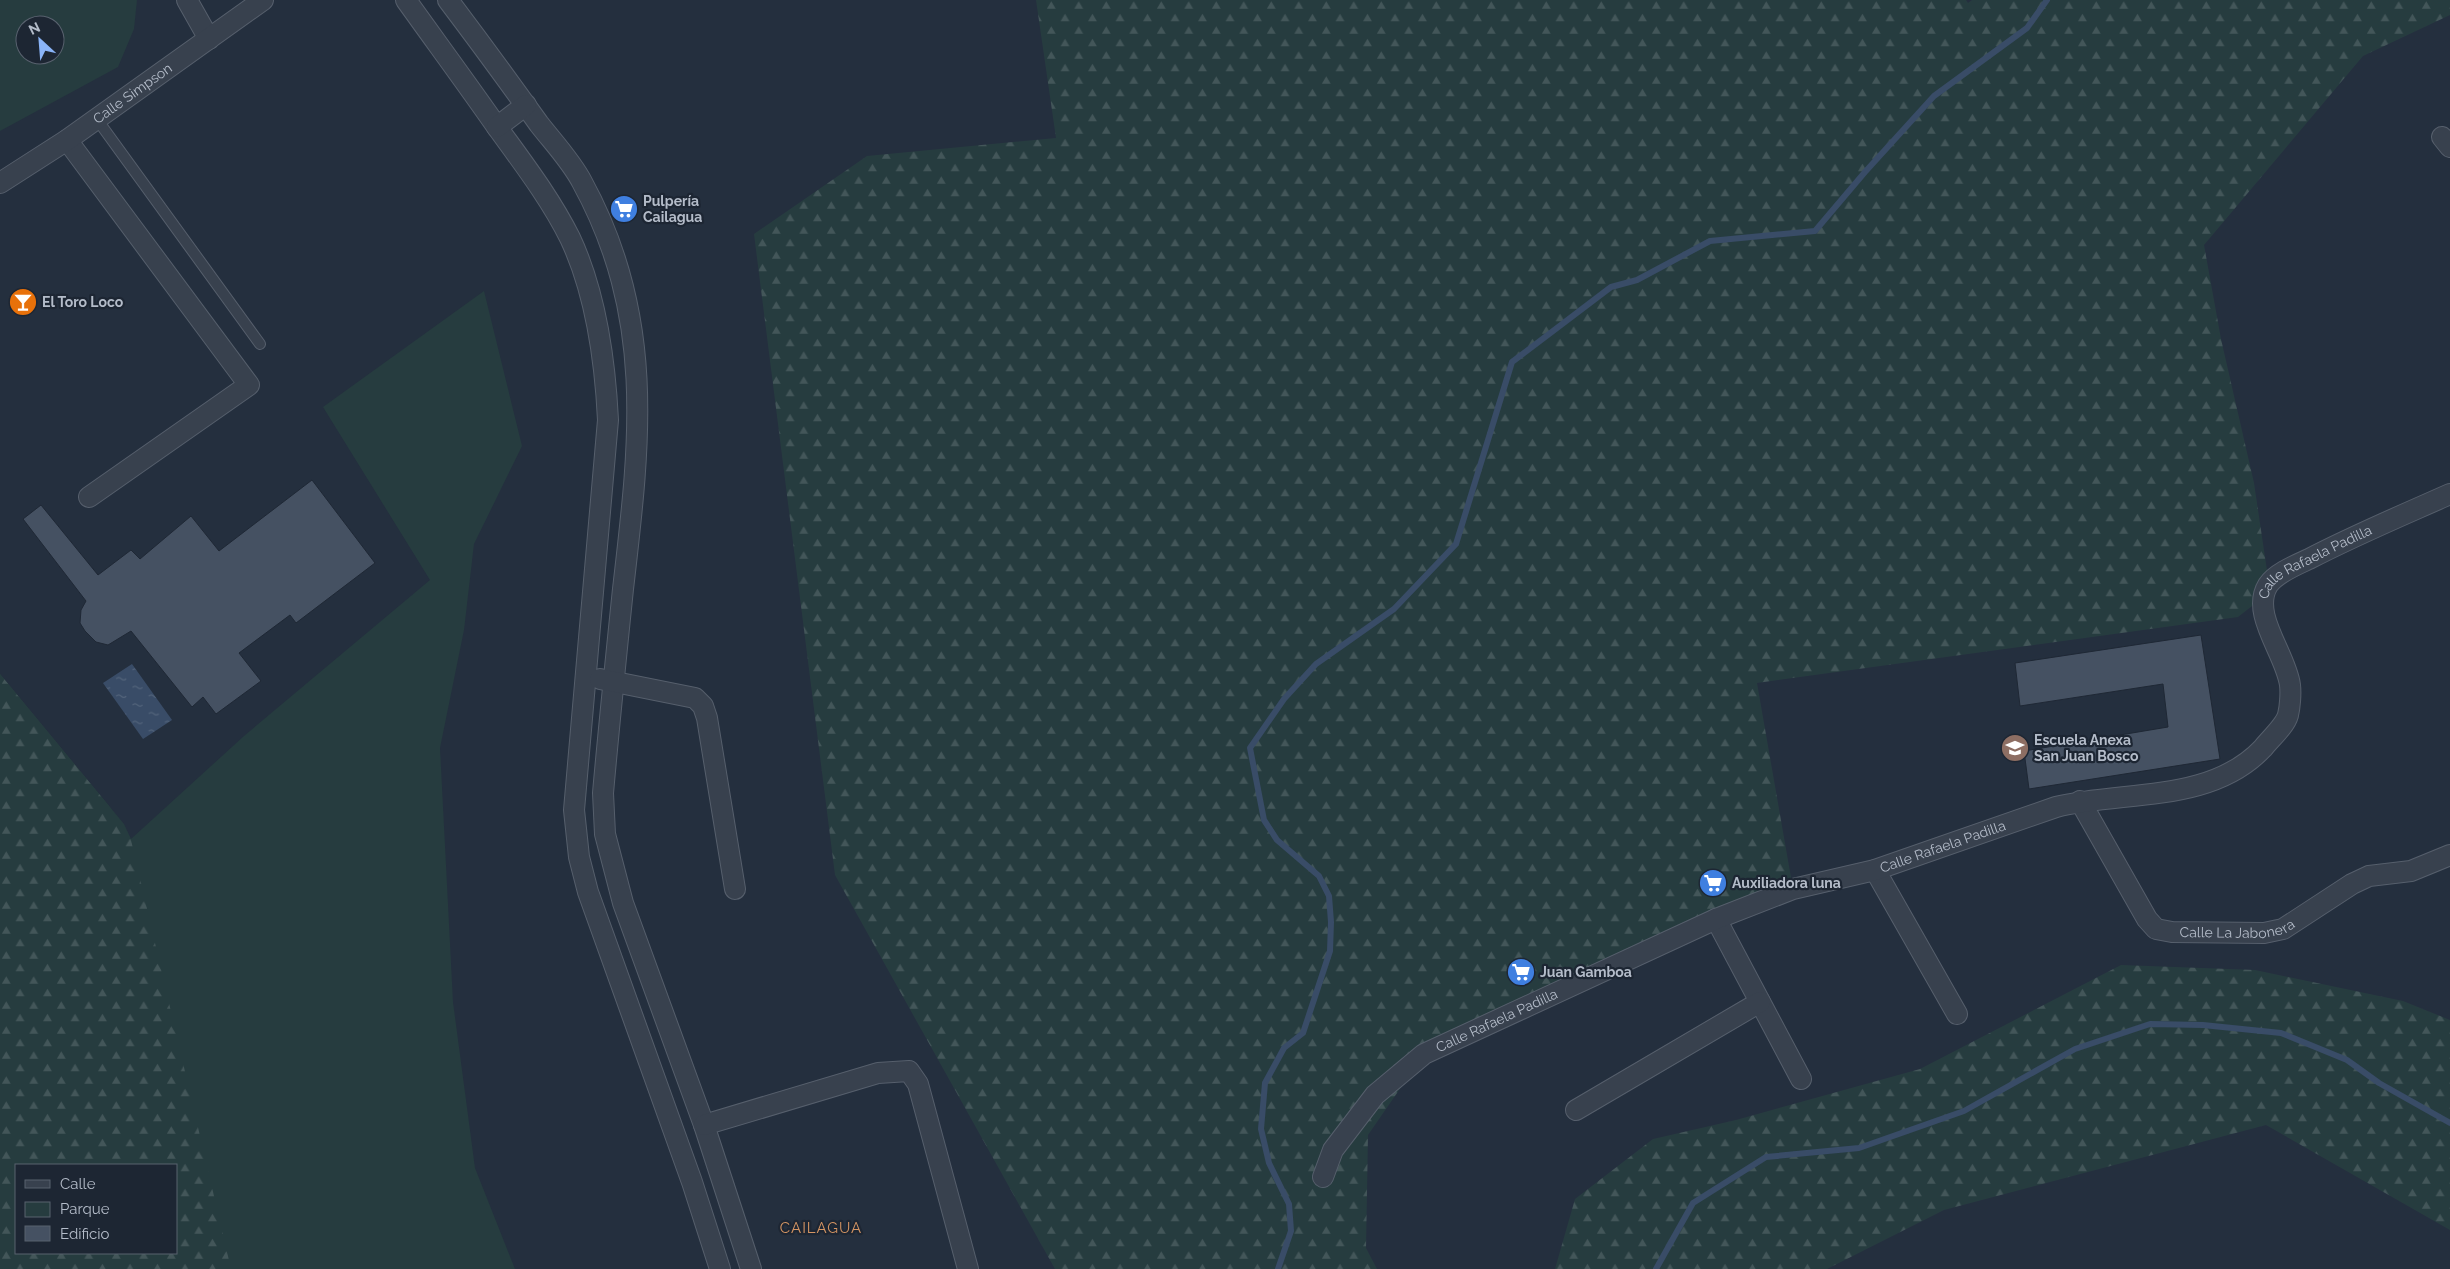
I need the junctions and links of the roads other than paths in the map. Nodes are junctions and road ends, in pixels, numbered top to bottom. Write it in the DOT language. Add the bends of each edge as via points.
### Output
graph roads {
  1 [pos="188,0"];
  2 [pos="263,0"];
  3 [pos="406,0"];
  4 [pos="448,0"];
  5 [pos="208,40"];
  6 [pos="526,105"];
  7 [pos="96,118"];
  8 [pos="497,127"];
  9 [pos="67,140"];
  10 [pos="0,183"];
  11 [pos="260,344"];
  12 [pos="2450,494"];
  13 [pos="89,497"];
  14 [pos="585,678"];
  15 [pos="613,680"];
  16 [pos="2080,801"];
  17 [pos="2450,855"];
  18 [pos="1875,870"];
  19 [pos="735,889"];
  20 [pos="1716,919"];
  21 [pos="1760,1002"];
  22 [pos="1958,1014"];
  23 [pos="1801,1079"];
  24 [pos="1576,1110"];
  25 [pos="704,1125"];
  26 [pos="718,1172"];
  27 [pos="1323,1177"];
  28 [pos="692,1182"];
  29 [pos="720,1269"];
  30 [pos="751,1269"];
  31 [pos="968,1269"];
  1 -- 5 [label="street"];
  2 -- 5 [label="street, Calle Simpson"];
  3 -- 8 [label="street"];
  4 -- 6 [label="street"];
  5 -- 7 [label="street, Calle Simpson"];
  6 -- 8 [label="street"];
  6 -- 15 [label="street" via="582,180 619,267 638,367 638,431 632,510"];
  7 -- 9 [label="street, Calle Simpson"];
  7 -- 11 [label="lane"];
  8 -- 14 [label="street" via="546,194 570,239 588,293 606,372 607,428"];
  9 -- 10 [label="street, Calle Simpson"];
  9 -- 13 [label="street" via="249,385"];
  12 -- 16 [label="street, Calle Rafaela Padilla" via="2344,541 2286,571 2269,584 2261,599 2263,614 2290,685 2288,717 2252,759 2225,776 2200,785"];
  14 -- 15 [label="street"];
  14 -- 28 [label="street" via="574,810 578,857"];
  15 -- 19 [label="street" via="695,698 702,706 707,718"];
  15 -- 25 [label="street" via="603,793 605,834 623,903"];
  16 -- 17 [label="street, Calle La Jabonera" via="2147,919 2156,928 2172,932 2264,933 2282,929 2369,876 2411,871"];
  16 -- 18 [label="street, Calle Rafaela Padilla"];
  18 -- 20 [label="street, Calle Rafaela Padilla" via="1792,890"];
  18 -- 22 [label="street"];
  20 -- 21 [label="street"];
  20 -- 27 [label="street, Calle Rafaela Padilla" via="1424,1054 1375,1095 1333,1150"];
  21 -- 23 [label="street"];
  21 -- 24 [label="street"];
  25 -- 26 [label="street"];
  25 -- 31 [label="street" via="878,1073 909,1071 918,1084"];
  26 -- 28 [label="street"];
  26 -- 30 [label="street"];
  28 -- 29 [label="street"];
}
